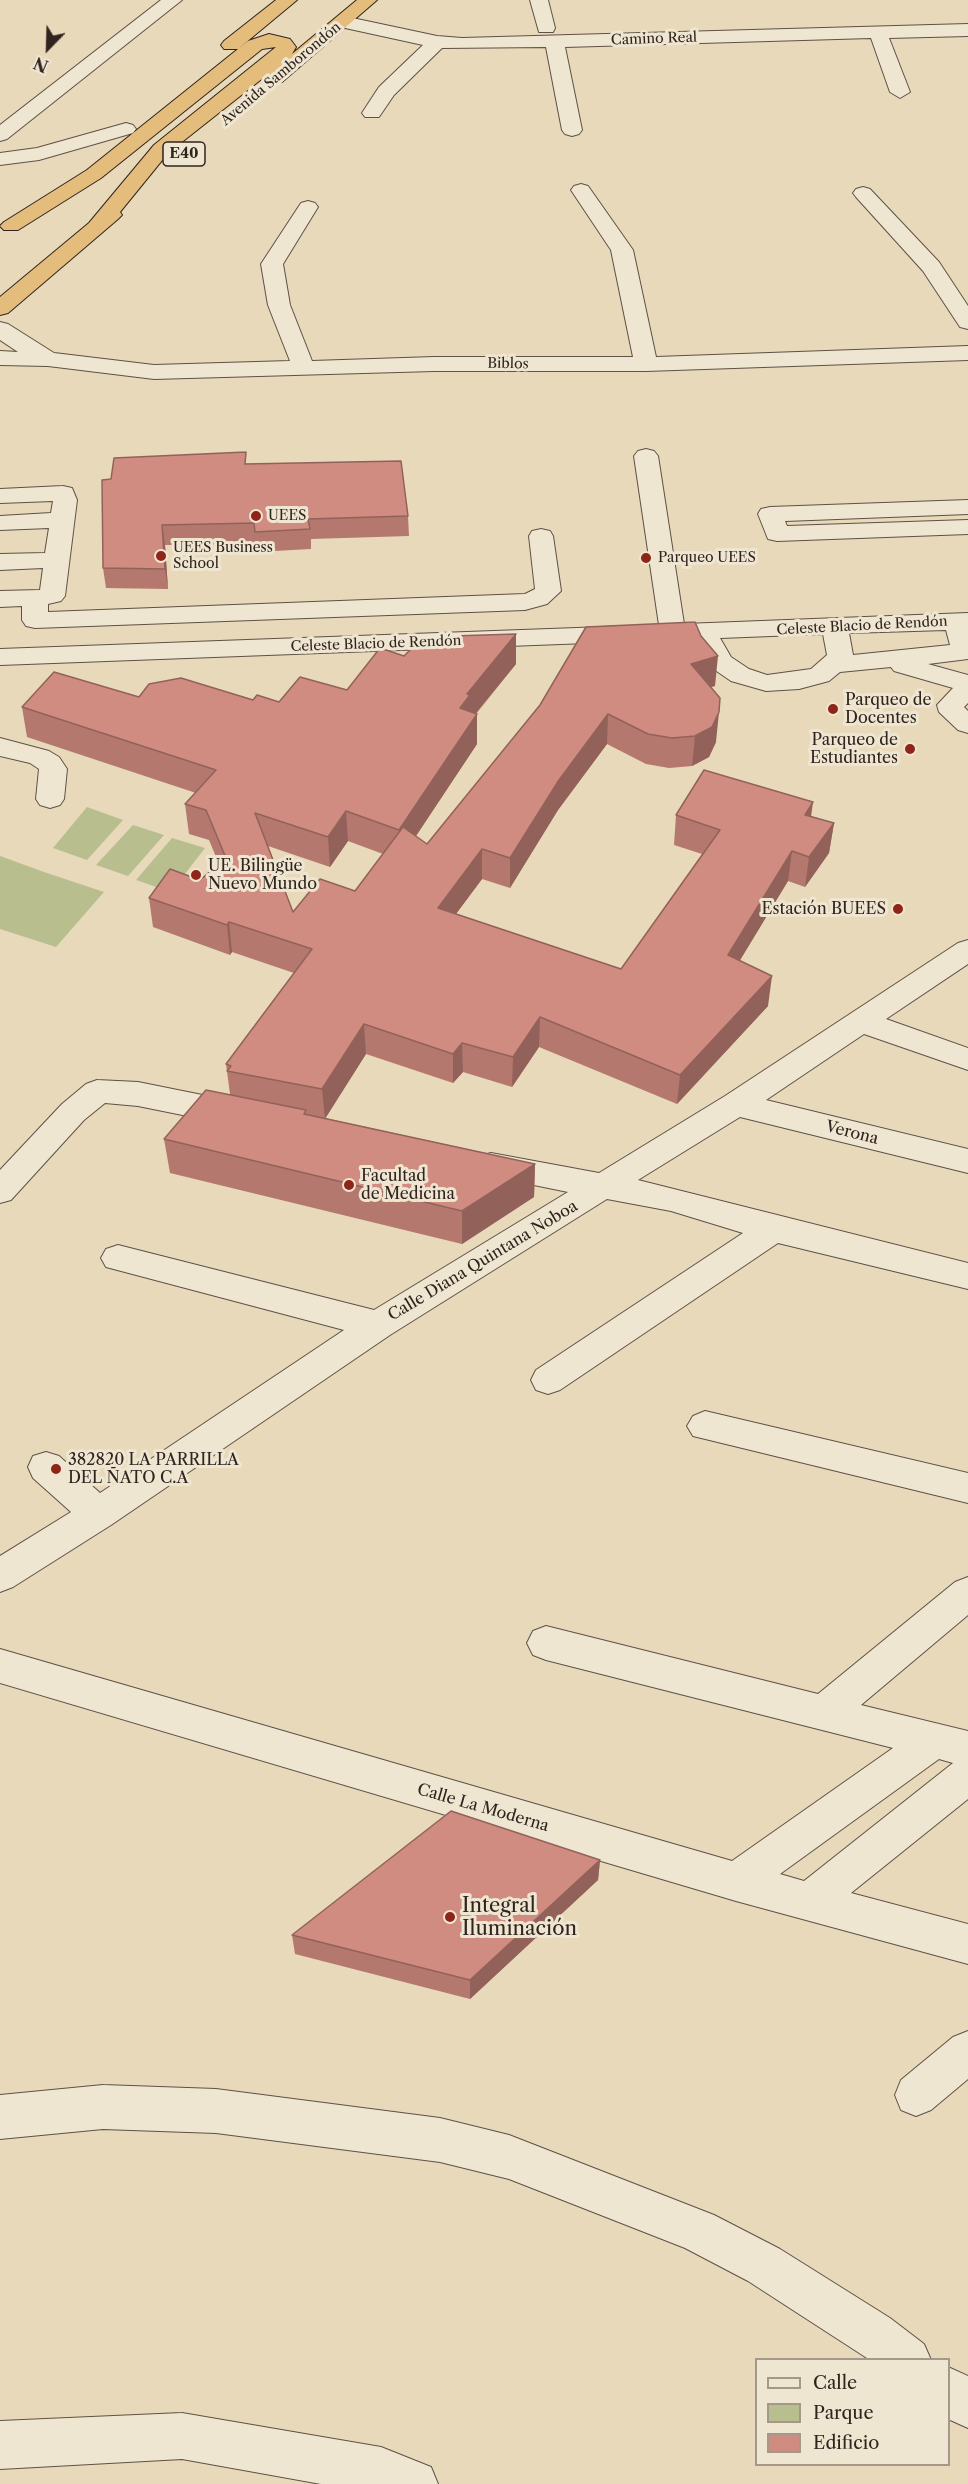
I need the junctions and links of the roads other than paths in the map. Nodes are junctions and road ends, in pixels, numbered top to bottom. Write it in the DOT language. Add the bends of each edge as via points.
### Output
graph roads {
  1 [pos="173,0"];
  2 [pos="288,0"];
  3 [pos="309,0"];
  4 [pos="539,0"];
  5 [pos="352,8"];
  6 [pos="968,17"];
  7 [pos="724,30"];
  8 [pos="968,30"];
  9 [pos="878,33"];
  10 [pos="551,35"];
  11 [pos="437,42"];
  12 [pos="900,92"];
  13 [pos="40,102"];
  14 [pos="372,113"];
  15 [pos="0,118"];
  16 [pos="126,129"];
  17 [pos="573,130"];
  18 [pos="0,135"];
  19 [pos="0,159"];
  20 [pos="581,190"];
  21 [pos="863,193"];
  22 [pos="308,207"];
  23 [pos="95,229"];
  24 [pos="6,230"];
  25 [pos="0,308"];
  26 [pos="968,322"];
  27 [pos="0,329"];
  28 [pos="968,353"];
  29 [pos="0,358"];
  30 [pos="48,359"];
  31 [pos="646,364"];
  32 [pos="304,368"];
  33 [pos="646,456"];
  34 [pos="0,496"];
  35 [pos="968,507"];
  36 [pos="62,520"];
  37 [pos="952,521"];
  38 [pos="0,523"];
  39 [pos="541,536"];
  40 [pos="57,560"];
  41 [pos="0,562"];
  42 [pos="0,599"];
  43 [pos="35,609"];
  44 [pos="963,621"];
  45 [pos="835,627"];
  46 [pos="704,632"];
  47 [pos="673,633"];
  48 [pos="12,656"];
  49 [pos="967,659"];
  50 [pos="886,661"];
  51 [pos="833,665"];
  52 [pos="968,684"];
  53 [pos="968,689"];
  54 [pos="968,724"];
  55 [pos="0,747"];
  56 [pos="50,799"];
  57 [pos="968,950"];
  58 [pos="862,1021"];
  59 [pos="968,1059"];
  60 [pos="736,1104"];
  61 [pos="266,1120"];
  62 [pos="464,1160"];
  63 [pos="968,1161"];
  64 [pos="603,1188"];
  65 [pos="0,1191"];
  66 [pos="774,1229"];
  67 [pos="118,1258"];
  68 [pos="968,1276"];
  69 [pos="378,1325"];
  70 [pos="548,1380"];
  71 [pos="705,1426"];
  72 [pos="46,1467"];
  73 [pos="968,1488"];
  74 [pos="98,1514"];
  75 [pos="0,1575"];
  76 [pos="968,1593"];
  77 [pos="546,1642"];
  78 [pos="0,1666"];
  79 [pos="824,1712"];
  80 [pos="952,1744"];
  81 [pos="968,1775"];
  82 [pos="736,1882"];
  83 [pos="810,1901"];
  84 [pos="968,1944"];
  85 [pos="968,2052"];
  86 [pos="916,2095"];
  87 [pos="0,2117"];
  88 [pos="905,2358"];
  89 [pos="950,2392"];
  90 [pos="968,2405"];
  91 [pos="0,2445"];
  92 [pos="414,2484"];
  1 -- 13 [label="street"];
  2 -- 16 [label="highway"];
  3 -- 5 [label="highway" via="284,21 296,27 314,24"];
  4 -- 10 [label="street"];
  5 -- 10 [label="street, Camino Real" via="452,31"];
  5 -- 11 [label="street, Camino Real"];
  5 -- 23 [label="highway, Avenida Samborondón / E40"];
  6 -- 7 [label="street, Camino Real"];
  7 -- 9 [label="street, Camino Real"];
  7 -- 10 [label="street, Camino Real"];
  8 -- 9 [label="street, Camino Real"];
  9 -- 12 [label="street"];
  10 -- 11 [label="street, Camino Real"];
  10 -- 17 [label="street"];
  11 -- 14 [label="street" via="386,91"];
  13 -- 15 [label="street"];
  13 -- 18 [label="street"];
  16 -- 19 [label="street" via="39,154"];
  16 -- 24 [label="highway"];
  20 -- 31 [label="street" via="622,250"];
  21 -- 26 [label="street" via="931,267"];
  22 -- 32 [label="street" via="272,264 279,305"];
  23 -- 24 [label="highway" via="161,149 284,52 283,43 269,40 255,45 94,174"];
  23 -- 25 [label="highway, Avenida Samborondón / E40"];
  27 -- 30 [label="street, Biblos"];
  28 -- 31 [label="street, Biblos"];
  29 -- 30 [label="street, Biblos"];
  30 -- 32 [label="street, Biblos" via="154,372"];
  31 -- 32 [label="street, Biblos"];
  33 -- 47 [label="street"];
  34 -- 36 [label="street" via="63,493"];
  35 -- 37 [label="street"];
  36 -- 38 [label="street"];
  36 -- 40 [label="street"];
  37 -- 37 [label="street" via="770,514 777,534"];
  39 -- 43 [label="street" via="548,591 525,602"];
  40 -- 41 [label="street"];
  40 -- 43 [label="street" via="52,596"];
  42 -- 43 [label="street"];
  43 -- 48 [label="street"];
  44 -- 45 [label="street, Celeste Blacio de Rendón"];
  44 -- 49 [label="street"];
  45 -- 46 [label="street, Celeste Blacio de Rendón"];
  45 -- 51 [label="street" via="840,656"];
  46 -- 47 [label="street, Celeste Blacio de Rendón"];
  46 -- 51 [label="street" via="721,662 740,675 766,683 799,681 820,675"];
  47 -- 48 [label="street, Celeste Blacio de Rendón"];
  49 -- 50 [label="street"];
  50 -- 51 [label="street"];
  50 -- 52 [label="street"];
  53 -- 54 [label="street" via="950,705 952,712"];
  55 -- 56 [label="street" via="39,757 49,764 53,769"];
  57 -- 58 [label="street, Calle Diana Quintana Noboa"];
  58 -- 59 [label="street"];
  58 -- 60 [label="street, Calle Diana Quintana Noboa"];
  60 -- 63 [label="street, Verona"];
  60 -- 64 [label="street, Calle Diana Quintana Noboa"];
  61 -- 65 [label="street" via="138,1094 97,1092 73,1112"];
  62 -- 64 [label="street"];
  64 -- 66 [label="street" via="671,1199"];
  64 -- 69 [label="street, Calle Diana Quintana Noboa"];
  66 -- 68 [label="street"];
  66 -- 70 [label="street"];
  67 -- 69 [label="street"];
  69 -- 74 [label="street, Calle Diana Quintana Noboa"];
  71 -- 73 [label="street"];
  72 -- 74 [label="street"];
  74 -- 75 [label="street, Calle Diana Quintana Noboa"];
  76 -- 79 [label="street"];
  77 -- 79 [label="street"];
  78 -- 82 [label="street, Calle La Moderna"];
  79 -- 80 [label="street"];
  80 -- 82 [label="street"];
  81 -- 83 [label="street"];
  82 -- 83 [label="street, Calle La Moderna"];
  83 -- 84 [label="street, Calle La Moderna"];
  85 -- 86 [label="street"];
  87 -- 88 [label="street" via="103,2107 216,2111 440,2140 509,2157 698,2231 764,2265"];
  89 -- 90 [label="street"];
  91 -- 92 [label="street" via="182,2436 381,2471"];
}
